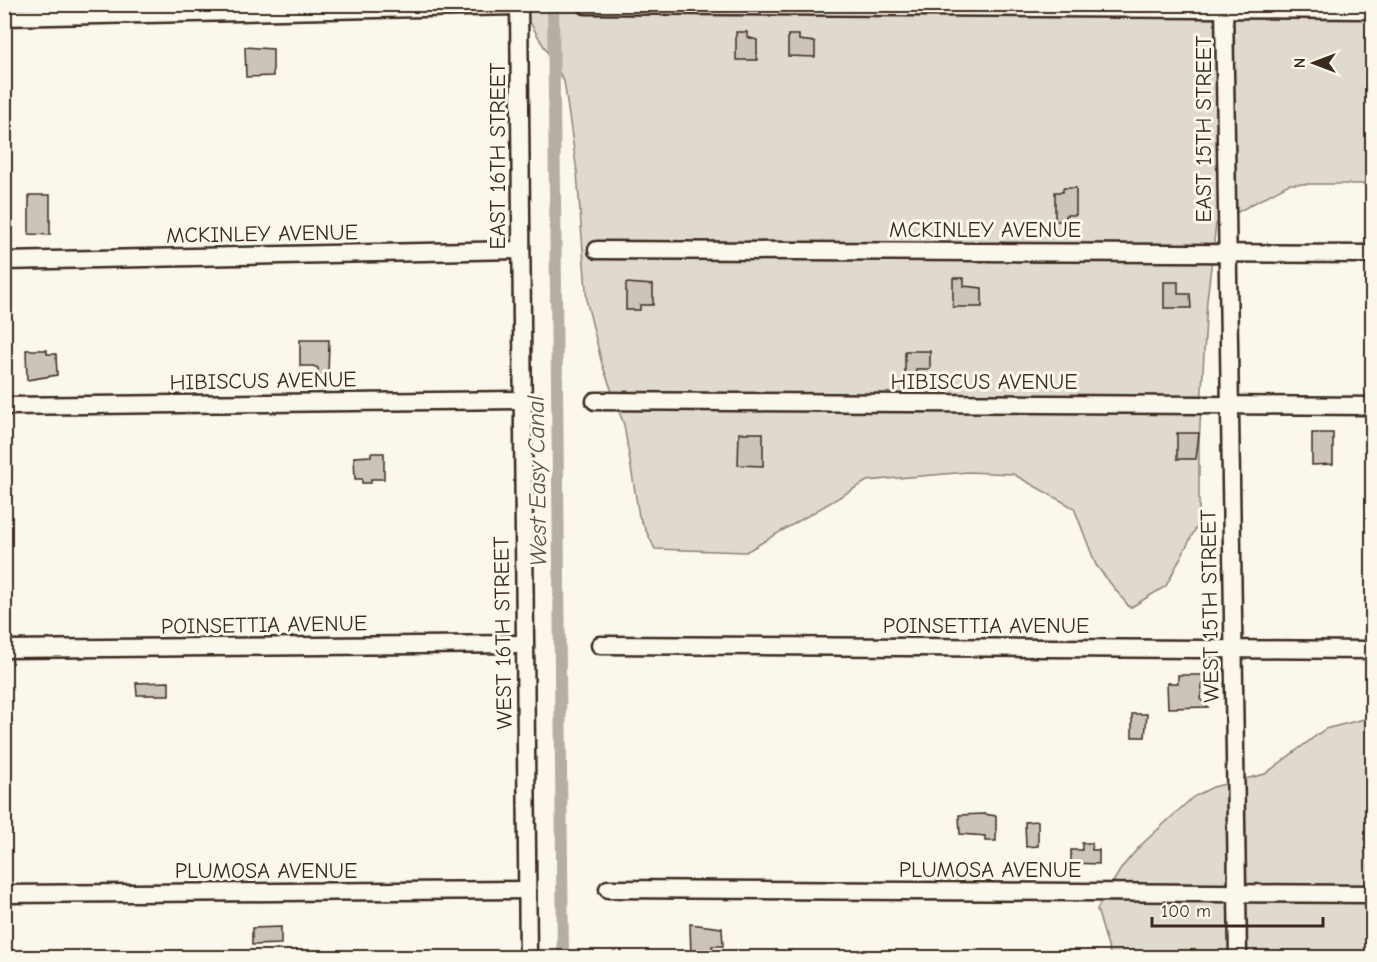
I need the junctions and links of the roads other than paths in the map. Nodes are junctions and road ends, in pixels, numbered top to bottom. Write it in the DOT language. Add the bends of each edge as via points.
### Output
graph roads {
  1 [pos="519,5"];
  2 [pos="586,5"];
  3 [pos="1224,7"];
  4 [pos="1372,10"];
  5 [pos="4,17"];
  6 [pos="519,250"];
  7 [pos="597,250"];
  8 [pos="1226,253"];
  9 [pos="1372,254"];
  10 [pos="4,261"];
  11 [pos="521,308"];
  12 [pos="521,400"];
  13 [pos="595,400"];
  14 [pos="1228,405"];
  15 [pos="4,406"];
  16 [pos="1372,406"];
  17 [pos="524,644"];
  18 [pos="600,645"];
  19 [pos="4,649"];
  20 [pos="1232,649"];
  21 [pos="1372,650"];
  22 [pos="608,889"];
  23 [pos="527,890"];
  24 [pos="1237,893"];
  25 [pos="4,894"];
  26 [pos="1372,894"];
  27 [pos="528,957"];
  28 [pos="1238,957"];
  1 -- 5 [label="street"];
  1 -- 6 [label="street, EAST 16TH STREET"];
  2 -- 3 [label="street"];
  3 -- 4 [label="street"];
  3 -- 8 [label="street, EAST 15TH STREET"];
  6 -- 10 [label="street, MCKINLEY AVENUE"];
  6 -- 11 [label="street, EAST 16TH STREET"];
  7 -- 8 [label="street, MCKINLEY AVENUE"];
  8 -- 9 [label="street, MCKINLEY AVENUE"];
  8 -- 14 [label="street, WEST 15TH STREET"];
  11 -- 12 [label="street, WEST 16TH STREET"];
  12 -- 15 [label="street, HIBISCUS AVENUE"];
  12 -- 17 [label="street, WEST 16TH STREET"];
  13 -- 14 [label="street, HIBISCUS AVENUE"];
  14 -- 16 [label="street, HIBISCUS AVENUE"];
  14 -- 20 [label="street, WEST 15TH STREET"];
  17 -- 19 [label="street, POINSETTIA AVENUE"];
  17 -- 23 [label="street, WEST 16TH STREET"];
  18 -- 20 [label="street, POINSETTIA AVENUE"];
  20 -- 21 [label="street, POINSETTIA AVENUE"];
  20 -- 24 [label="street, WEST 15TH STREET"];
  22 -- 24 [label="street, PLUMOSA AVENUE"];
  23 -- 25 [label="street, PLUMOSA AVENUE"];
  23 -- 27 [label="street, WEST 16TH STREET"];
  24 -- 26 [label="street, PLUMOSA AVENUE"];
  24 -- 28 [label="street, WEST 15TH STREET"];
}
